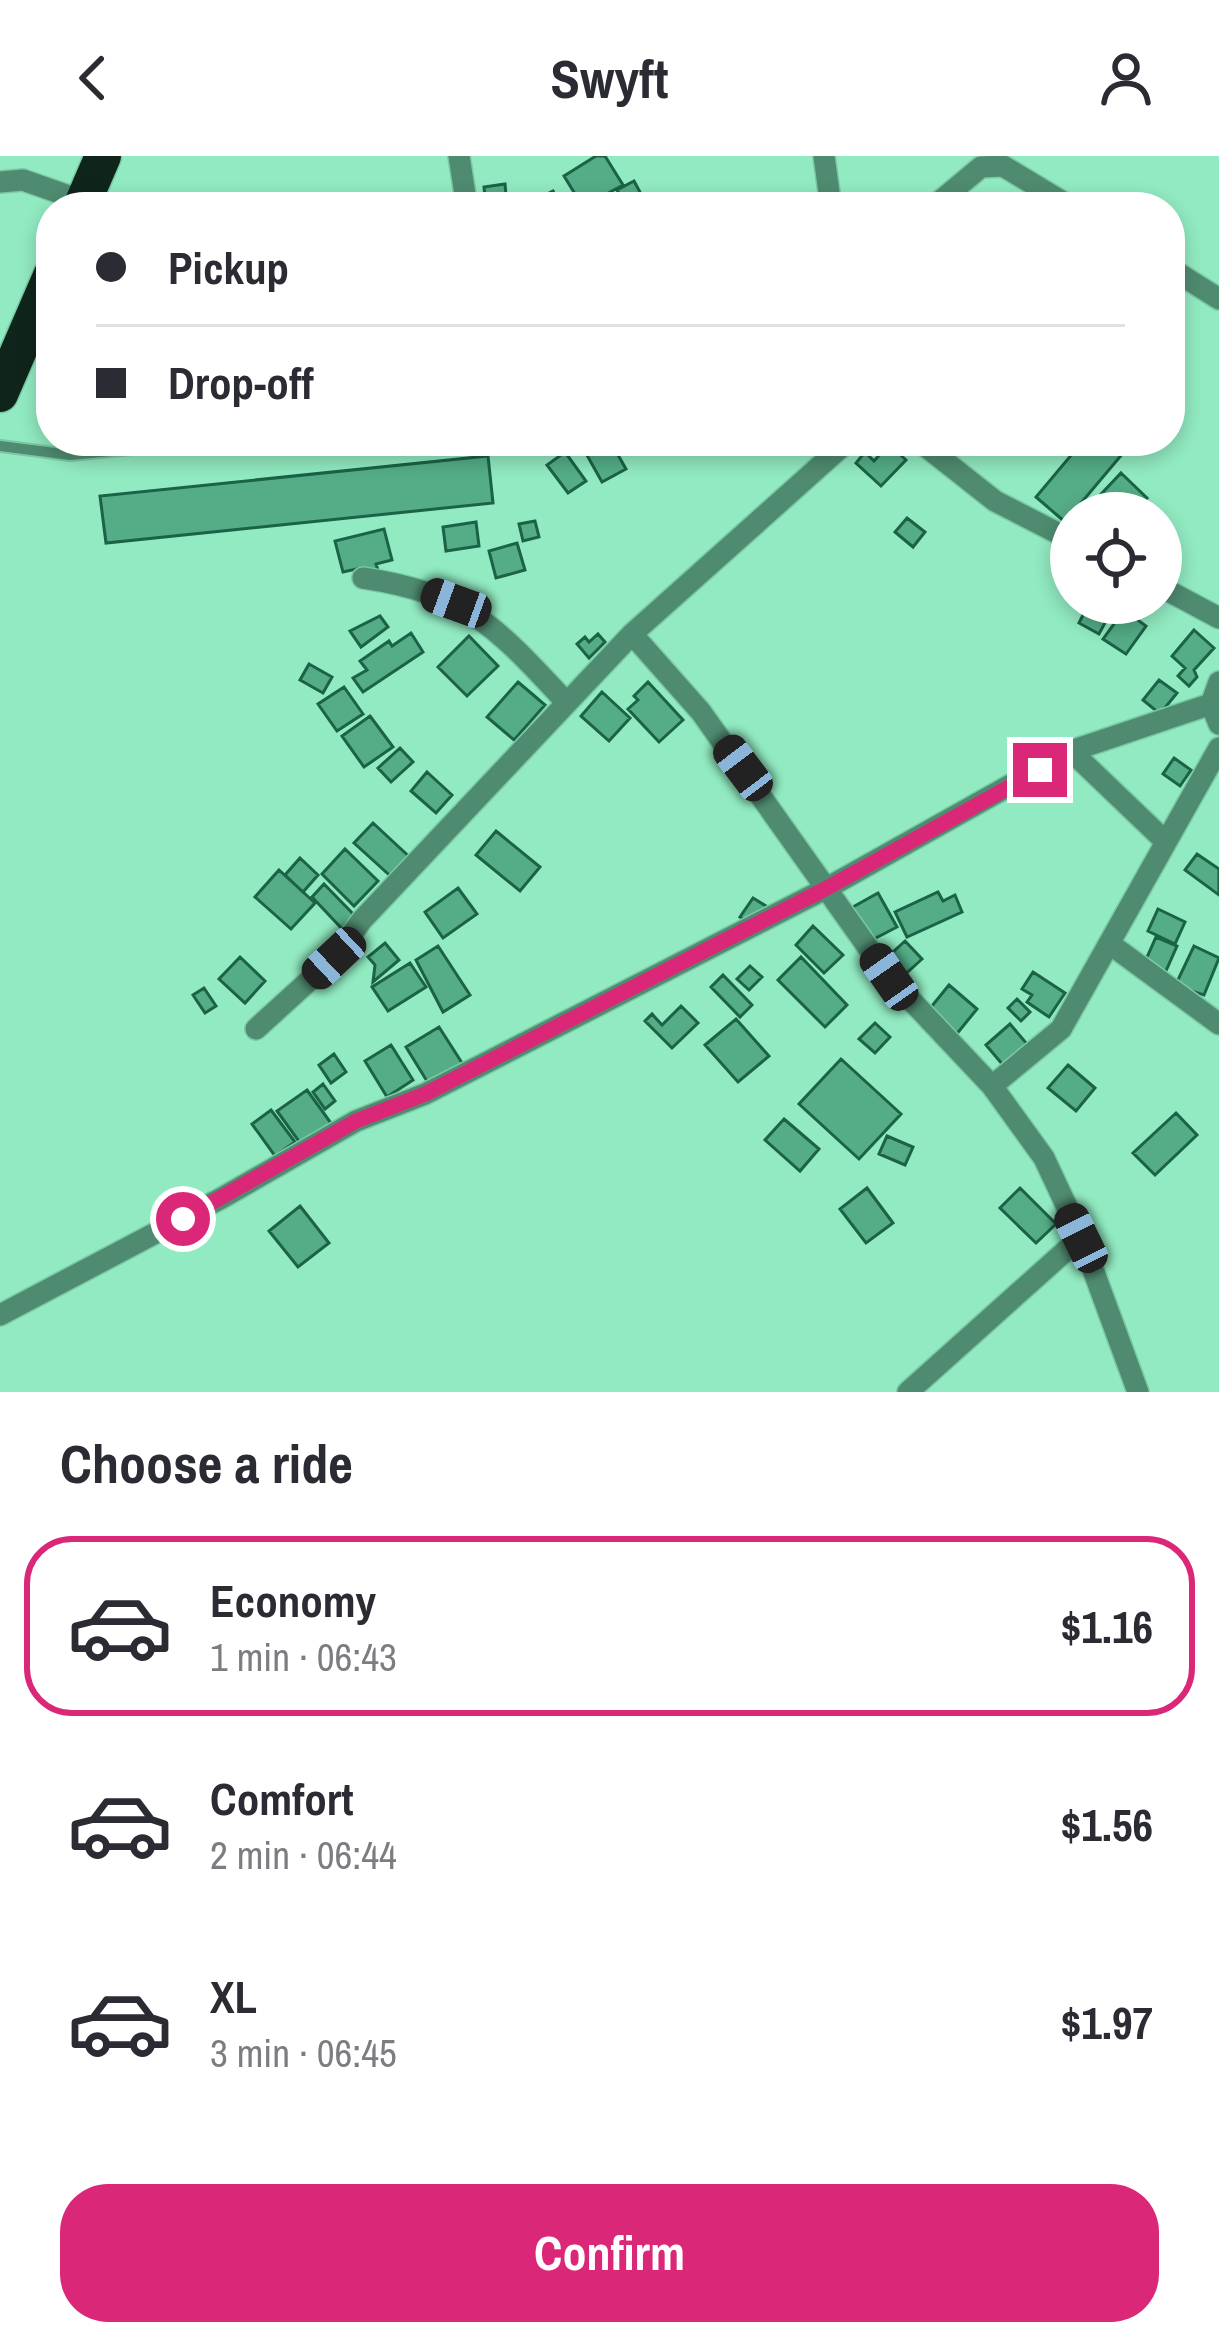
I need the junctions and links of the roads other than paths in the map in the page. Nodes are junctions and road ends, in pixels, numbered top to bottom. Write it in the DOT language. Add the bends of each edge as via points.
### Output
graph roads {
  1 [pos="103,156"];
  2 [pos="459,156"];
  3 [pos="824,156"];
  4 [pos="0,182"];
  5 [pos="52,192"];
  6 [pos="87,192"];
  7 [pos="465,192"];
  8 [pos="829,192"];
  9 [pos="951,192"];
  10 [pos="1046,192"];
  11 [pos="1185,277"];
  12 [pos="1219,299"];
  13 [pos="36,311"];
  14 [pos="0,394"];
  15 [pos="0,446"];
  16 [pos="36,451"];
  17 [pos="831,456"];
  18 [pos="938,456"];
  19 [pos="1050,529"];
  20 [pos="362,578"];
  21 [pos="1182,598"];
  22 [pos="1219,617"];
  23 [pos="632,634"];
  24 [pos="1219,682"];
  25 [pos="566,702"];
  26 [pos="1215,714"];
  27 [pos="1219,748"];
  28 [pos="1071,751"];
  29 [pos="1166,842"];
  30 [pos="827,888"];
  31 [pos="1110,944"];
  32 [pos="1219,1024"];
  33 [pos="256,1029"];
  34 [pos="992,1086"];
  35 [pos="1081,1238"];
  36 [pos="0,1315"];
  37 [pos="908,1392"];
  38 [pos="1138,1392"];
  1 -- 6 [label="highway"];
  2 -- 7 [label="street"];
  3 -- 8 [label="street"];
  4 -- 5 [label="street" via="22,180"];
  9 -- 10 [label="street" via="981,167 1003,166"];
  11 -- 12 [label="street"];
  13 -- 14 [label="highway"];
  15 -- 16 [label="lane"];
  17 -- 23 [label="street"];
  18 -- 19 [label="street" via="995,501"];
  20 -- 25 [label="street" via="456,603 502,633"];
  21 -- 22 [label="street"];
  23 -- 25 [label="street"];
  23 -- 30 [label="street" via="701,712"];
  24 -- 26 [label="street"];
  25 -- 33 [label="street" via="334,958"];
  26 -- 28 [label="street"];
  27 -- 29 [label="street"];
  28 -- 29 [label="street"];
  28 -- 30 [label="street"];
  29 -- 31 [label="street"];
  30 -- 34 [label="street" via="889,977"];
  30 -- 36 [label="street" via="425,1094 356,1121"];
  31 -- 32 [label="street"];
  31 -- 34 [label="street" via="1061,1029"];
  34 -- 35 [label="street" via="1044,1158"];
  35 -- 37 [label="street"];
  35 -- 38 [label="street"];
}
